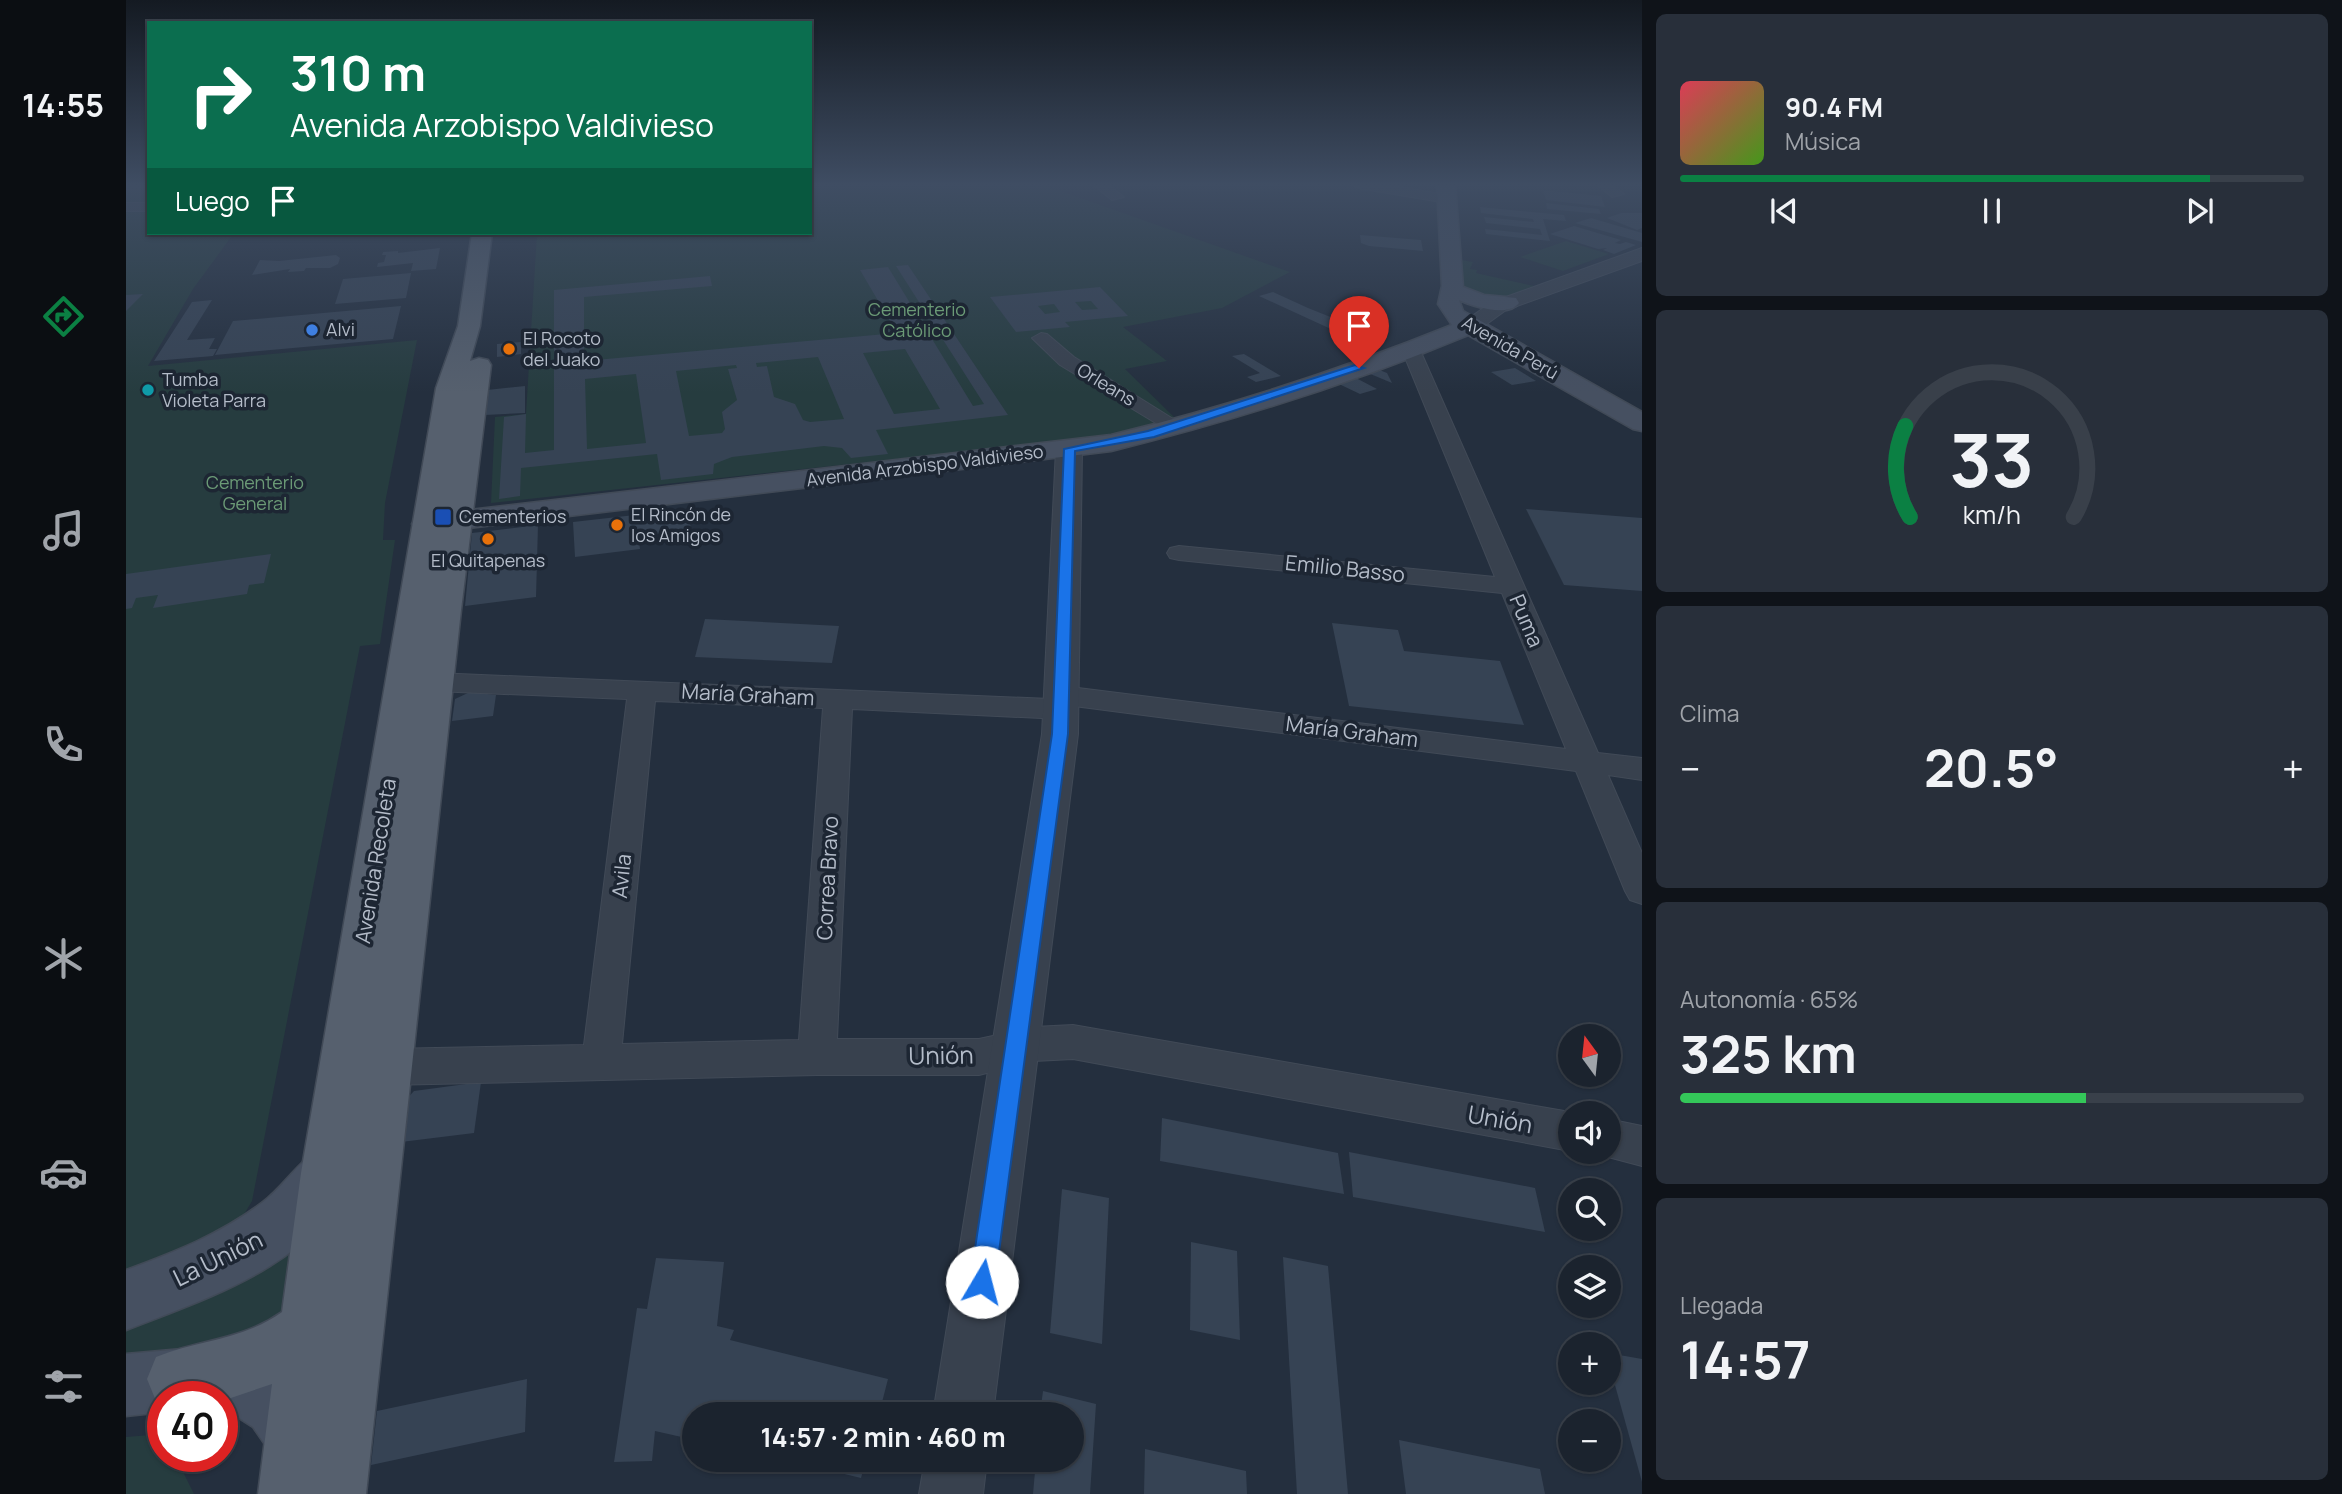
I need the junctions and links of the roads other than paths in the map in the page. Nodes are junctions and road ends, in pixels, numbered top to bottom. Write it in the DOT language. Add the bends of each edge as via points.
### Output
graph roads {
  1 [pos="479,254"];
  2 [pos="492,254"];
  3 [pos="1452,254"];
  4 [pos="1642,254"];
  5 [pos="1456,289"];
  6 [pos="1508,303"];
  7 [pos="1476,321"];
  8 [pos="1041,338"];
  9 [pos="1411,351"];
  10 [pos="1642,399"];
  11 [pos="1642,423"];
  12 [pos="1176,427"];
  13 [pos="1069,449"];
  14 [pos="443,522"];
  15 [pos="1179,553"];
  16 [pos="1512,586"];
  17 [pos="435,682"];
  18 [pos="642,691"];
  19 [pos="838,699"];
  20 [pos="1062,702"];
  21 [pos="1586,761"];
  22 [pos="1642,769"];
  23 [pos="1642,891"];
  24 [pos="1017,1049"];
  25 [pos="817,1057"];
  26 [pos="601,1062"];
  27 [pos="387,1066"];
  28 [pos="1558,1130"];
  29 [pos="1621,1142"];
  30 [pos="1642,1146"];
  31 [pos="328,1173"];
  32 [pos="361,1279"];
  33 [pos="126,1300"];
  34 [pos="312,1328"];
  35 [pos="158,1381"];
  36 [pos="238,1390"];
  37 [pos="965,1402"];
  38 [pos="294,1465"];
  39 [pos="954,1472"];
  40 [pos="332,1494"];
  41 [pos="951,1494"];
  1 -- 14 [label="main road, Avenida Recoleta" via="469,326 452,376"];
  2 -- 14 [label="main road, Avenida Recoleta"];
  3 -- 5 [label="main road"];
  4 -- 6 [label="street, Avenida Arzobispo Valdivieso"];
  5 -- 6 [label="main road" via="1480,301"];
  5 -- 7 [label="main road, Avenida Perú" via="1448,293 1448,304 1455,315"];
  6 -- 7 [label="street, Avenida Arzobispo Valdivieso"];
  7 -- 9 [label="main road, Avenida Arzobispo Valdivieso"];
  7 -- 10 [label="main road, Avenida Perú" via="1535,342"];
  7 -- 11 [label="main road, Avenida Perú"];
  8 -- 12 [label="street, Orleans" via="1067,361"];
  9 -- 12 [label="main road, Avenida Arzobispo Valdivieso"];
  9 -- 16 [label="street, Puma"];
  12 -- 13 [label="main road, Avenida Arzobispo Valdivieso"];
  13 -- 14 [label="main road, Avenida Arzobispo Valdivieso"];
  13 -- 20 [label="street"];
  14 -- 17 [label="main road, Avenida Recoleta"];
  14 -- 31 [label="main road, Avenida Recoleta"];
  15 -- 16 [label="street, Emilio Basso"];
  16 -- 21 [label="street, Puma"];
  17 -- 18 [label="street, María Graham"];
  17 -- 27 [label="main road, Avenida Recoleta"];
  18 -- 19 [label="street, María Graham"];
  18 -- 26 [label="street, Avila"];
  19 -- 20 [label="street, María Graham"];
  19 -- 25 [label="street, Correa Bravo"];
  20 -- 21 [label="street, María Graham"];
  20 -- 24 [label="street"];
  21 -- 22 [label="street, María Graham"];
  21 -- 23 [label="street, Puma"];
  24 -- 25 [label="street, Unión" via="979,1057"];
  24 -- 28 [label="street, Unión" via="1073,1042"];
  24 -- 37 [label="street"];
  25 -- 26 [label="street, Unión"];
  26 -- 27 [label="street, Unión"];
  27 -- 32 [label="main road, Avenida Recoleta"];
  29 -- 30 [label="street"];
  31 -- 33 [label="main road, La Unión" via="308,1202 266,1238"];
  31 -- 34 [label="main road, Avenida Recoleta"];
  32 -- 34 [label="main road"];
  32 -- 40 [label="main road, Avenida Recoleta"];
  34 -- 35 [label="main road" via="243,1367"];
  34 -- 38 [label="main road, Avenida Recoleta"];
  36 -- 38 [label="main road" via="275,1405"];
  39 -- 41 [label="street"];
}
